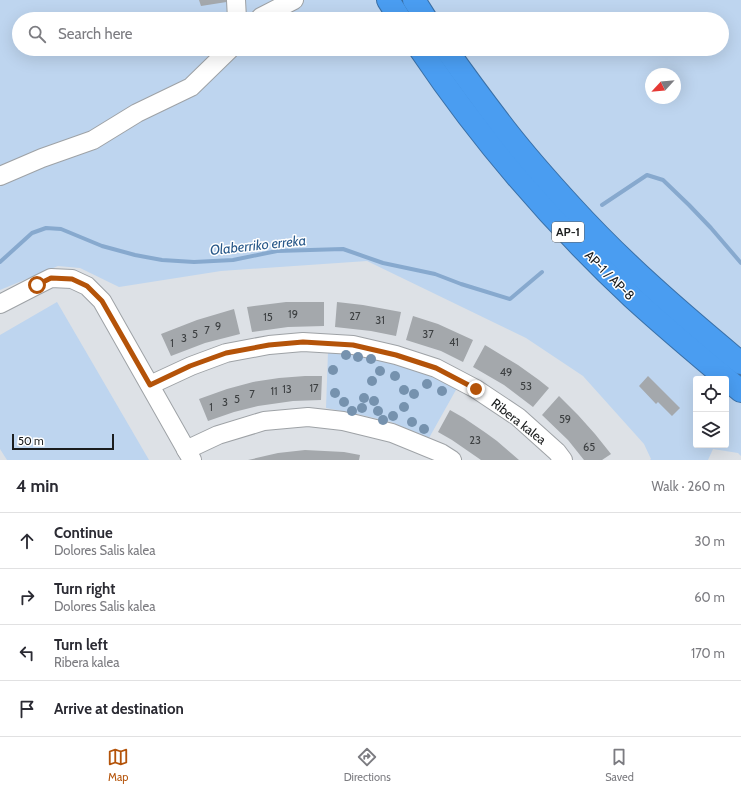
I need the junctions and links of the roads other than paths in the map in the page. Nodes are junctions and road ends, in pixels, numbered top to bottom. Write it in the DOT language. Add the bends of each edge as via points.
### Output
graph roads {
  1 [pos="236,0"];
  2 [pos="294,0"];
  3 [pos="388,0"];
  4 [pos="414,0"];
  5 [pos="237,12"];
  6 [pos="271,12"];
  7 [pos="396,12"];
  8 [pos="422,12"];
  9 [pos="223,56"];
  10 [pos="425,56"];
  11 [pos="451,56"];
  12 [pos="0,176"];
  13 [pos="0,304"];
  14 [pos="741,363"];
  15 [pos="150,385"];
  16 [pos="741,391"];
  17 [pos="189,455"];
  18 [pos="452,460"];
  19 [pos="563,460"];
  1 -- 5 [label="street"];
  2 -- 6 [label="street"];
  3 -- 7 [label="highway"];
  4 -- 8 [label="highway"];
  9 -- 12 [label="street" via="191,86 137,113 93,140"];
  10 -- 16 [label="highway, AP-1 / AP-8 / AP-1" via="490,144 558,223 631,297"];
  11 -- 14 [label="highway, AP-1 / AP-8 / AP-1" via="506,130 573,208 646,281"];
  13 -- 15 [label="street" via="51,278 72,279 87,286 102,301"];
  15 -- 17 [label="street"];
  15 -- 19 [label="street, Ribera kalea" via="226,353 303,342 353,345 436,368 476,389 518,417"];
  17 -- 18 [label="street" via="218,435 264,421 308,417 344,421 392,433"];
}
